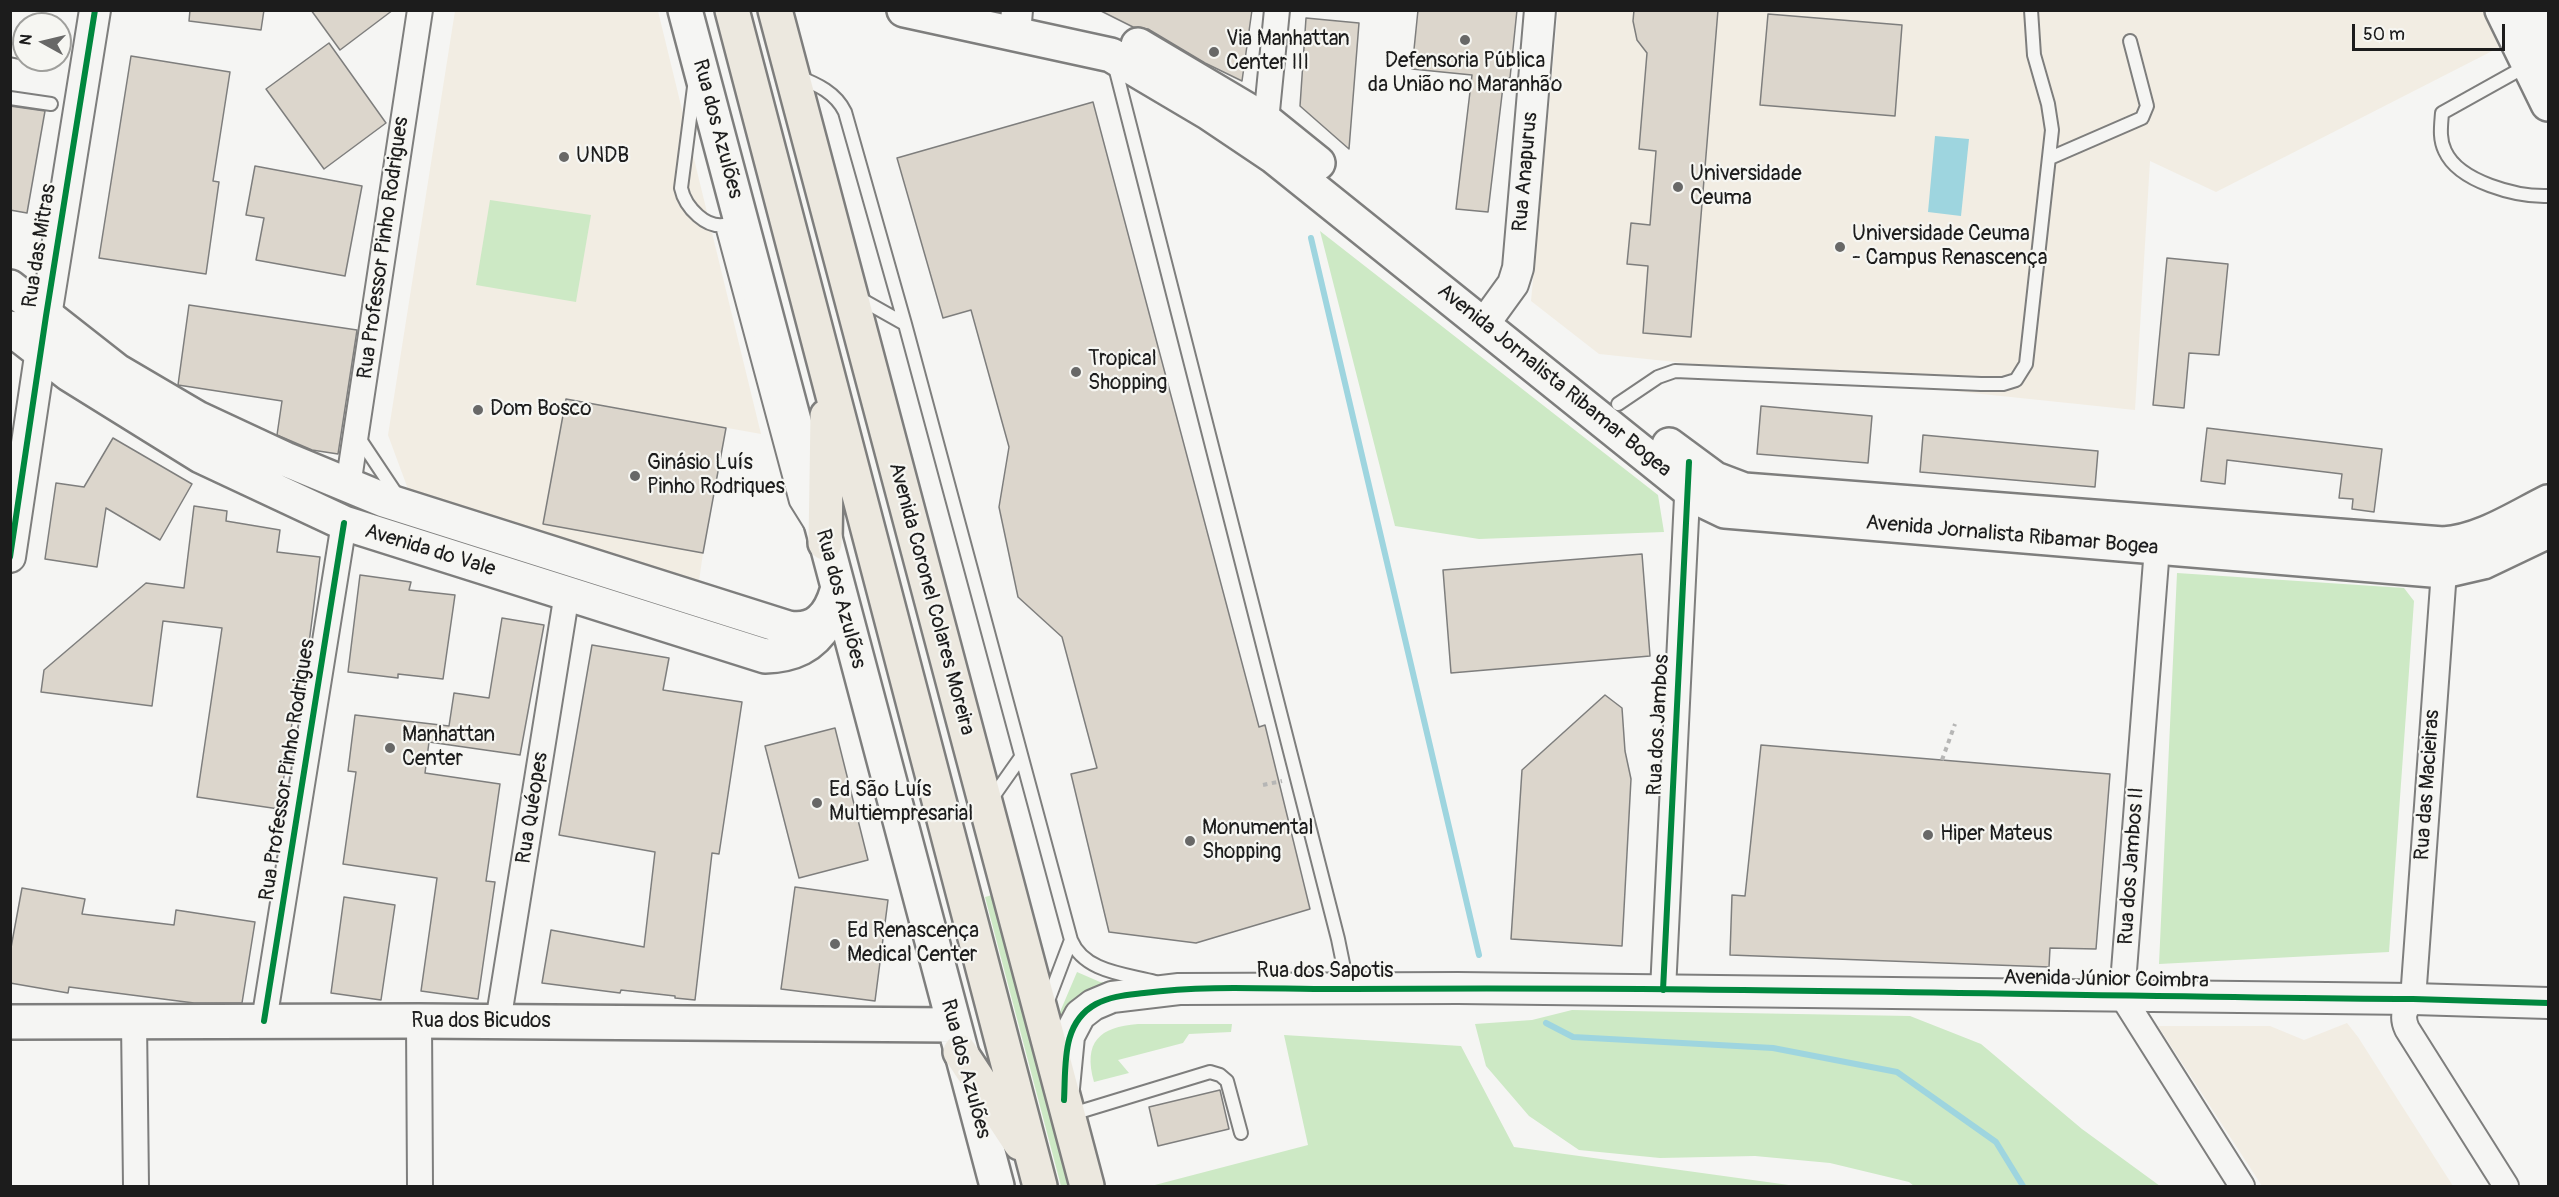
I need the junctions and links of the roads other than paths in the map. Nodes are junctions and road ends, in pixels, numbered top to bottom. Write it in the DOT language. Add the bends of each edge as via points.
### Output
graph roads {
  1 [pos="95,10"];
  2 [pos="420,10"];
  3 [pos="685,10"];
  4 [pos="732,10"];
  5 [pos="904,10"];
  6 [pos="1277,10"];
  7 [pos="1540,10"];
  8 [pos="2031,10"];
  9 [pos="2502,10"];
  10 [pos="2529,10"];
  11 [pos="781,16"];
  12 [pos="1016,16"];
  13 [pos="2130,41"];
  14 [pos="1112,55"];
  15 [pos="698,56"];
  16 [pos="2539,57"];
  17 [pos="793,76"];
  18 [pos="10,98"];
  19 [pos="51,104"];
  20 [pos="2548,104"];
  21 [pos="1266,121"];
  22 [pos="2050,158"];
  23 [pos="2548,196"];
  24 [pos="731,223"];
  25 [pos="10,287"];
  26 [pos="850,293"];
  27 [pos="1490,315"];
  28 [pos="46,316"];
  29 [pos="905,324"];
  30 [pos="10,328"];
  31 [pos="41,354"];
  32 [pos="828,375"];
  33 [pos="1618,404"];
  34 [pos="356,433"];
  35 [pos="201,456"];
  36 [pos="285,459"];
  37 [pos="1689,475"];
  38 [pos="348,486"];
  39 [pos="2548,502"];
  40 [pos="405,506"];
  41 [pos="450,520"];
  42 [pos="344,523"];
  43 [pos="2548,531"];
  44 [pos="825,543"];
  45 [pos="2157,548"];
  46 [pos="10,558"];
  47 [pos="2444,571"];
  48 [pos="502,573"];
  49 [pos="567,594"];
  50 [pos="835,599"];
  51 [pos="1021,757"];
  52 [pos="986,806"];
  53 [pos="1071,940"];
  54 [pos="1179,989"];
  55 [pos="1348,989"];
  56 [pos="1663,990"];
  57 [pos="2122,996"];
  58 [pos="2412,999"];
  59 [pos="2548,1003"];
  60 [pos="1041,1016"];
  61 [pos="264,1021"];
  62 [pos="419,1021"];
  63 [pos="10,1022"];
  64 [pos="134,1022"];
  65 [pos="498,1022"];
  66 [pos="956,1038"];
  67 [pos="1066,1107"];
  68 [pos="1241,1133"];
  69 [pos="1037,1176"];
  70 [pos="136,1186"];
  71 [pos="420,1186"];
  72 [pos="997,1186"];
  73 [pos="1087,1186"];
  74 [pos="2242,1186"];
  75 [pos="2506,1186"];
  1 -- 28 [label="street, Rua das Mitras"];
  2 -- 34 [label="street, Rua Professor Pinho Rodrigues"];
  3 -- 15 [label="main road, Rua dos Azulões"];
  4 -- 32 [label="main road, Avenida Coronel Colares Moreira"];
  5 -- 12 [label="main road, Avenida Jornalista Ribamar Bogea"];
  6 -- 21 [label="street"];
  7 -- 27 [label="street, Rua Anapurus" via="1518,268 1513,284"];
  8 -- 22 [label="lane" via="2034,55 2051,124"];
  9 -- 16 [label="main road"];
  10 -- 16 [label="main road"];
  11 -- 17 [label="main road, Avenida Coronel Colares Moreira"];
  12 -- 14 [label="main road, Avenida Jornalista Ribamar Bogea"];
  12 -- 21 [label="main road, Avenida Jornalista Ribamar Bogea" via="1104,29"];
  13 -- 22 [label="lane" via="2147,106 2142,118"];
  14 -- 27 [label="main road, Avenida Jornalista Ribamar Bogea" via="1273,156"];
  14 -- 55 [label="lane"];
  15 -- 24 [label="main road, Rua dos Azulões"];
  15 -- 24 [label="lane" via="681,188 690,209 702,219"];
  16 -- 20 [label="main road"];
  16 -- 23 [label="lane" via="2442,114 2440,132 2445,152 2467,175 2528,197"];
  17 -- 26 [label="main road, Avenida Coronel Colares Moreira"];
  17 -- 29 [label="lane" via="829,92 841,103"];
  18 -- 19 [label="lane"];
  21 -- 27 [label="main road, Avenida Jornalista Ribamar Bogea"];
  22 -- 33 [label="lane" via="2026,364 2016,380 1981,384 1675,371 1658,377"];
  24 -- 44 [label="main road, Rua dos Azulões"];
  25 -- 28 [label="main road, Avenida do Vale"];
  26 -- 29 [label="lane"];
  26 -- 52 [label="main road, Avenida Coronel Colares Moreira"];
  27 -- 33 [label="main road, Avenida Jornalista Ribamar Bogea"];
  27 -- 37 [label="main road, Avenida Jornalista Ribamar Bogea"];
  28 -- 31 [label="street, Rua das Mitras"];
  28 -- 36 [label="main road, Avenida do Vale" via="117,372 197,418"];
  29 -- 51 [label="lane"];
  30 -- 31 [label="main road, Avenida do Vale"];
  31 -- 35 [label="main road, Avenida do Vale"];
  31 -- 46 [label="street, Rua das Mitras"];
  32 -- 44 [label="main road"];
  32 -- 69 [label="main road, Avenida Coronel Colares Moreira"];
  33 -- 37 [label="main road, Avenida Jornalista Ribamar Bogea"];
  34 -- 38 [label="street, Rua Professor Pinho Rodrigues"];
  34 -- 40 [label="lane"];
  35 -- 36 [label="main road"];
  35 -- 42 [label="main road, Avenida do Vale"];
  36 -- 38 [label="main road, Avenida do Vale"];
  37 -- 39 [label="main road, Avenida Jornalista Ribamar Bogea" via="1744,490 2443,544 2486,532"];
  37 -- 45 [label="main road, Avenida Jornalista Ribamar Bogea" via="1700,498 1725,511"];
  37 -- 56 [label="street, Rua dos Jambos"];
  38 -- 40 [label="main road, Avenida do Vale"];
  40 -- 41 [label="main road, Avenida do Vale"];
  41 -- 48 [label="main road"];
  41 -- 50 [label="main road, Avenida do Vale" via="788,628 812,627"];
  42 -- 48 [label="main road, Avenida do Vale"];
  42 -- 61 [label="street, Rua Professor Pinho Rodrigues"];
  43 -- 47 [label="main road, Avenida Jornalista Ribamar Bogea" via="2483,562"];
  44 -- 50 [label="main road, Rua dos Azulões"];
  45 -- 47 [label="main road, Avenida Jornalista Ribamar Bogea"];
  45 -- 57 [label="street, Rua dos Jambos II"];
  47 -- 58 [label="street, Rua das Macieiras"];
  48 -- 49 [label="main road, Avenida do Vale"];
  49 -- 50 [label="main road, Avenida do Vale" via="765,656 790,654 810,644 826,624"];
  49 -- 65 [label="street, Rua Quéopes"];
  50 -- 66 [label="main road, Rua dos Azulões"];
  51 -- 52 [label="lane"];
  51 -- 53 [label="lane"];
  52 -- 60 [label="main road, Avenida Coronel Colares Moreira"];
  53 -- 54 [label="lane" via="1080,956 1096,966"];
  53 -- 60 [label="lane"];
  54 -- 55 [label="street, Rua dos Sapotis"];
  54 -- 67 [label="street, Rua dos Sapotis" via="1112,997 1080,1015 1067,1048"];
  55 -- 56 [label="street, Rua dos Sapotis"];
  56 -- 57 [label="street, Avenida Júnior Coimbra"];
  57 -- 58 [label="street, Avenida Júnior Coimbra"];
  57 -- 74 [label="street"];
  58 -- 59 [label="street, Avenida Júnior Coimbra"];
  58 -- 75 [label="street" via="2403,1018 2407,1029"];
  60 -- 67 [label="main road, Avenida Coronel Colares Moreira"];
  61 -- 62 [label="main road, Rua dos Bicudos"];
  61 -- 64 [label="main road, Rua dos Bicudos"];
  62 -- 65 [label="main road, Rua dos Bicudos"];
  62 -- 71 [label="street"];
  63 -- 64 [label="main road, Rua dos Bicudos"];
  64 -- 70 [label="street"];
  65 -- 66 [label="main road, Rua dos Bicudos"];
  66 -- 69 [label="main road"];
  66 -- 72 [label="main road, Rua dos Azulões"];
  67 -- 68 [label="lane" via="1210,1072 1227,1081"];
  67 -- 73 [label="main road, Avenida Coronel Colares Moreira"];
}
